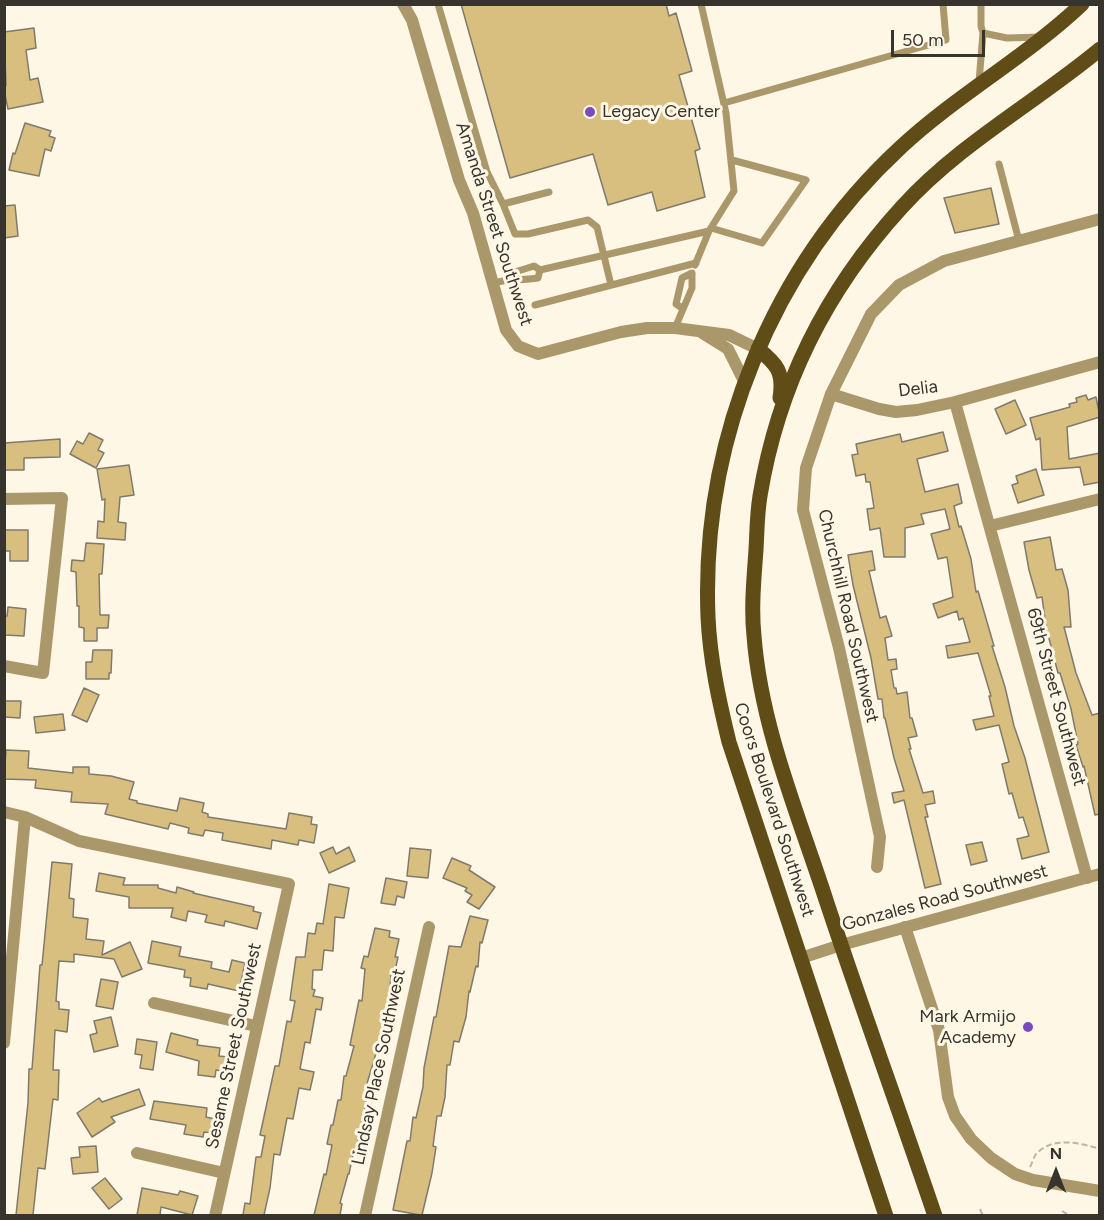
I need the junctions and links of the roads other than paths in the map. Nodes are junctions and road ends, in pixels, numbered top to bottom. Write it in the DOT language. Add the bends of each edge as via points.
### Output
graph roads {
  1 [pos="403,4"];
  2 [pos="438,4"];
  3 [pos="700,4"];
  4 [pos="943,4"];
  5 [pos="981,4"];
  6 [pos="1082,4"];
  7 [pos="983,33"];
  8 [pos="1042,37"];
  9 [pos="1100,48"];
  10 [pos="979,83"];
  11 [pos="724,103"];
  12 [pos="732,160"];
  13 [pos="999,164"];
  14 [pos="549,192"];
  15 [pos="503,204"];
  16 [pos="1100,219"];
  17 [pos="710,229"];
  18 [pos="1018,241"];
  19 [pos="603,256"];
  20 [pos="696,262"];
  21 [pos="540,270"];
  22 [pos="692,273"];
  23 [pos="511,278"];
  24 [pos="493,282"];
  25 [pos="611,285"];
  26 [pos="536,305"];
  27 [pos="682,308"];
  28 [pos="675,328"];
  29 [pos="698,331"];
  30 [pos="758,349"];
  31 [pos="1100,362"];
  32 [pos="744,381"];
  33 [pos="831,394"];
  34 [pos="955,402"];
  35 [pos="778,412"];
  36 [pos="4,499"];
  37 [pos="1100,499"];
  38 [pos="990,526"];
  39 [pos="4,666"];
  40 [pos="4,812"];
  41 [pos="25,817"];
  42 [pos="877,867"];
  43 [pos="1100,874"];
  44 [pos="1087,878"];
  45 [pos="429,927"];
  46 [pos="905,927"];
  47 [pos="841,945"];
  48 [pos="801,958"];
  49 [pos="154,1003"];
  50 [pos="256,1026"];
  51 [pos="4,1044"];
  52 [pos="137,1153"];
  53 [pos="224,1173"];
  54 [pos="1100,1191"];
  55 [pos="215,1215"];
  56 [pos="365,1215"];
  57 [pos="886,1215"];
  58 [pos="935,1215"];
  1 -- 24 [label="street, Amanda Street Southwest" via="412,20"];
  2 -- 15 [label="lane" via="487,172"];
  3 -- 11 [label="lane"];
  4 -- 11 [label="lane" via="946,40"];
  5 -- 7 [label="lane"];
  6 -- 8 [label="main road, Coors Boulevard Southwest"];
  7 -- 8 [label="lane" via="1007,38"];
  7 -- 10 [label="lane"];
  8 -- 10 [label="main road, Coors Boulevard Southwest"];
  9 -- 35 [label="main road, Coors Boulevard Southwest" via="980,137 903,206 854,264 834,295"];
  10 -- 30 [label="main road, Coors Boulevard Southwest" via="900,147 865,182 794,279"];
  11 -- 12 [label="lane"];
  12 -- 17 [label="lane" via="734,191"];
  12 -- 17 [label="lane" via="806,180 762,243"];
  13 -- 18 [label="lane"];
  14 -- 15 [label="lane"];
  15 -- 19 [label="lane" via="515,234 588,220 597,227"];
  16 -- 18 [label="street, Churchhill Road Southwest"];
  17 -- 19 [label="lane"];
  17 -- 20 [label="lane"];
  18 -- 33 [label="street, Churchhill Road Southwest" via="944,261 899,285 871,314"];
  19 -- 21 [label="lane"];
  19 -- 25 [label="lane"];
  20 -- 22 [label="lane"];
  20 -- 25 [label="lane"];
  21 -- 23 [label="lane" via="534,266 515,272"];
  21 -- 23 [label="lane" via="538,278 520,282"];
  22 -- 27 [label="lane" via="692,288"];
  22 -- 27 [label="lane" via="682,278 676,304"];
  23 -- 24 [label="lane"];
  24 -- 28 [label="street, Amanda Street Southwest" via="506,330 518,346 538,354 621,332"];
  25 -- 26 [label="lane"];
  27 -- 28 [label="lane"];
  28 -- 29 [label="street, Amanda Street Southwest"];
  29 -- 30 [label="street, Amanda Street Southwest" via="729,335"];
  29 -- 32 [label="street, Amanda Street Southwest" via="728,350"];
  30 -- 32 [label="main road, Coors Boulevard Southwest"];
  30 -- 35 [label="main road" via="776,364 780,376"];
  31 -- 34 [label="street"];
  32 -- 48 [label="main road, Coors Boulevard Southwest" via="721,461 710,530 708,618 718,698 729,742"];
  33 -- 34 [label="street, Delia" via="896,411"];
  33 -- 42 [label="street, Churchhill Road Southwest" via="806,468 803,510 839,648 880,837"];
  34 -- 38 [label="street, Delia"];
  35 -- 47 [label="main road, Coors Boulevard Southwest" via="759,498 754,636 769,723"];
  36 -- 39 [label="street" via="62,498 43,673"];
  37 -- 38 [label="street"];
  38 -- 44 [label="street, 69th Street Southwest"];
  40 -- 41 [label="street"];
  41 -- 50 [label="street, Sesame Street Southwest" via="79,841 289,884"];
  41 -- 51 [label="street"];
  43 -- 44 [label="street, Gonzales Road Southwest"];
  44 -- 46 [label="street, Gonzales Road Southwest"];
  45 -- 56 [label="street, Lindsay Place Southwest"];
  46 -- 47 [label="street, Gonzales Road Southwest"];
  46 -- 54 [label="street" via="939,1030 948,1097 971,1140 1015,1174"];
  47 -- 48 [label="street, Gonzales Road Southwest"];
  47 -- 58 [label="main road, Coors Boulevard Southwest"];
  48 -- 57 [label="main road, Coors Boulevard Southwest"];
  49 -- 50 [label="street"];
  50 -- 53 [label="street, Sesame Street Southwest"];
  52 -- 53 [label="street"];
  53 -- 55 [label="street, Sesame Street Southwest"];
}
